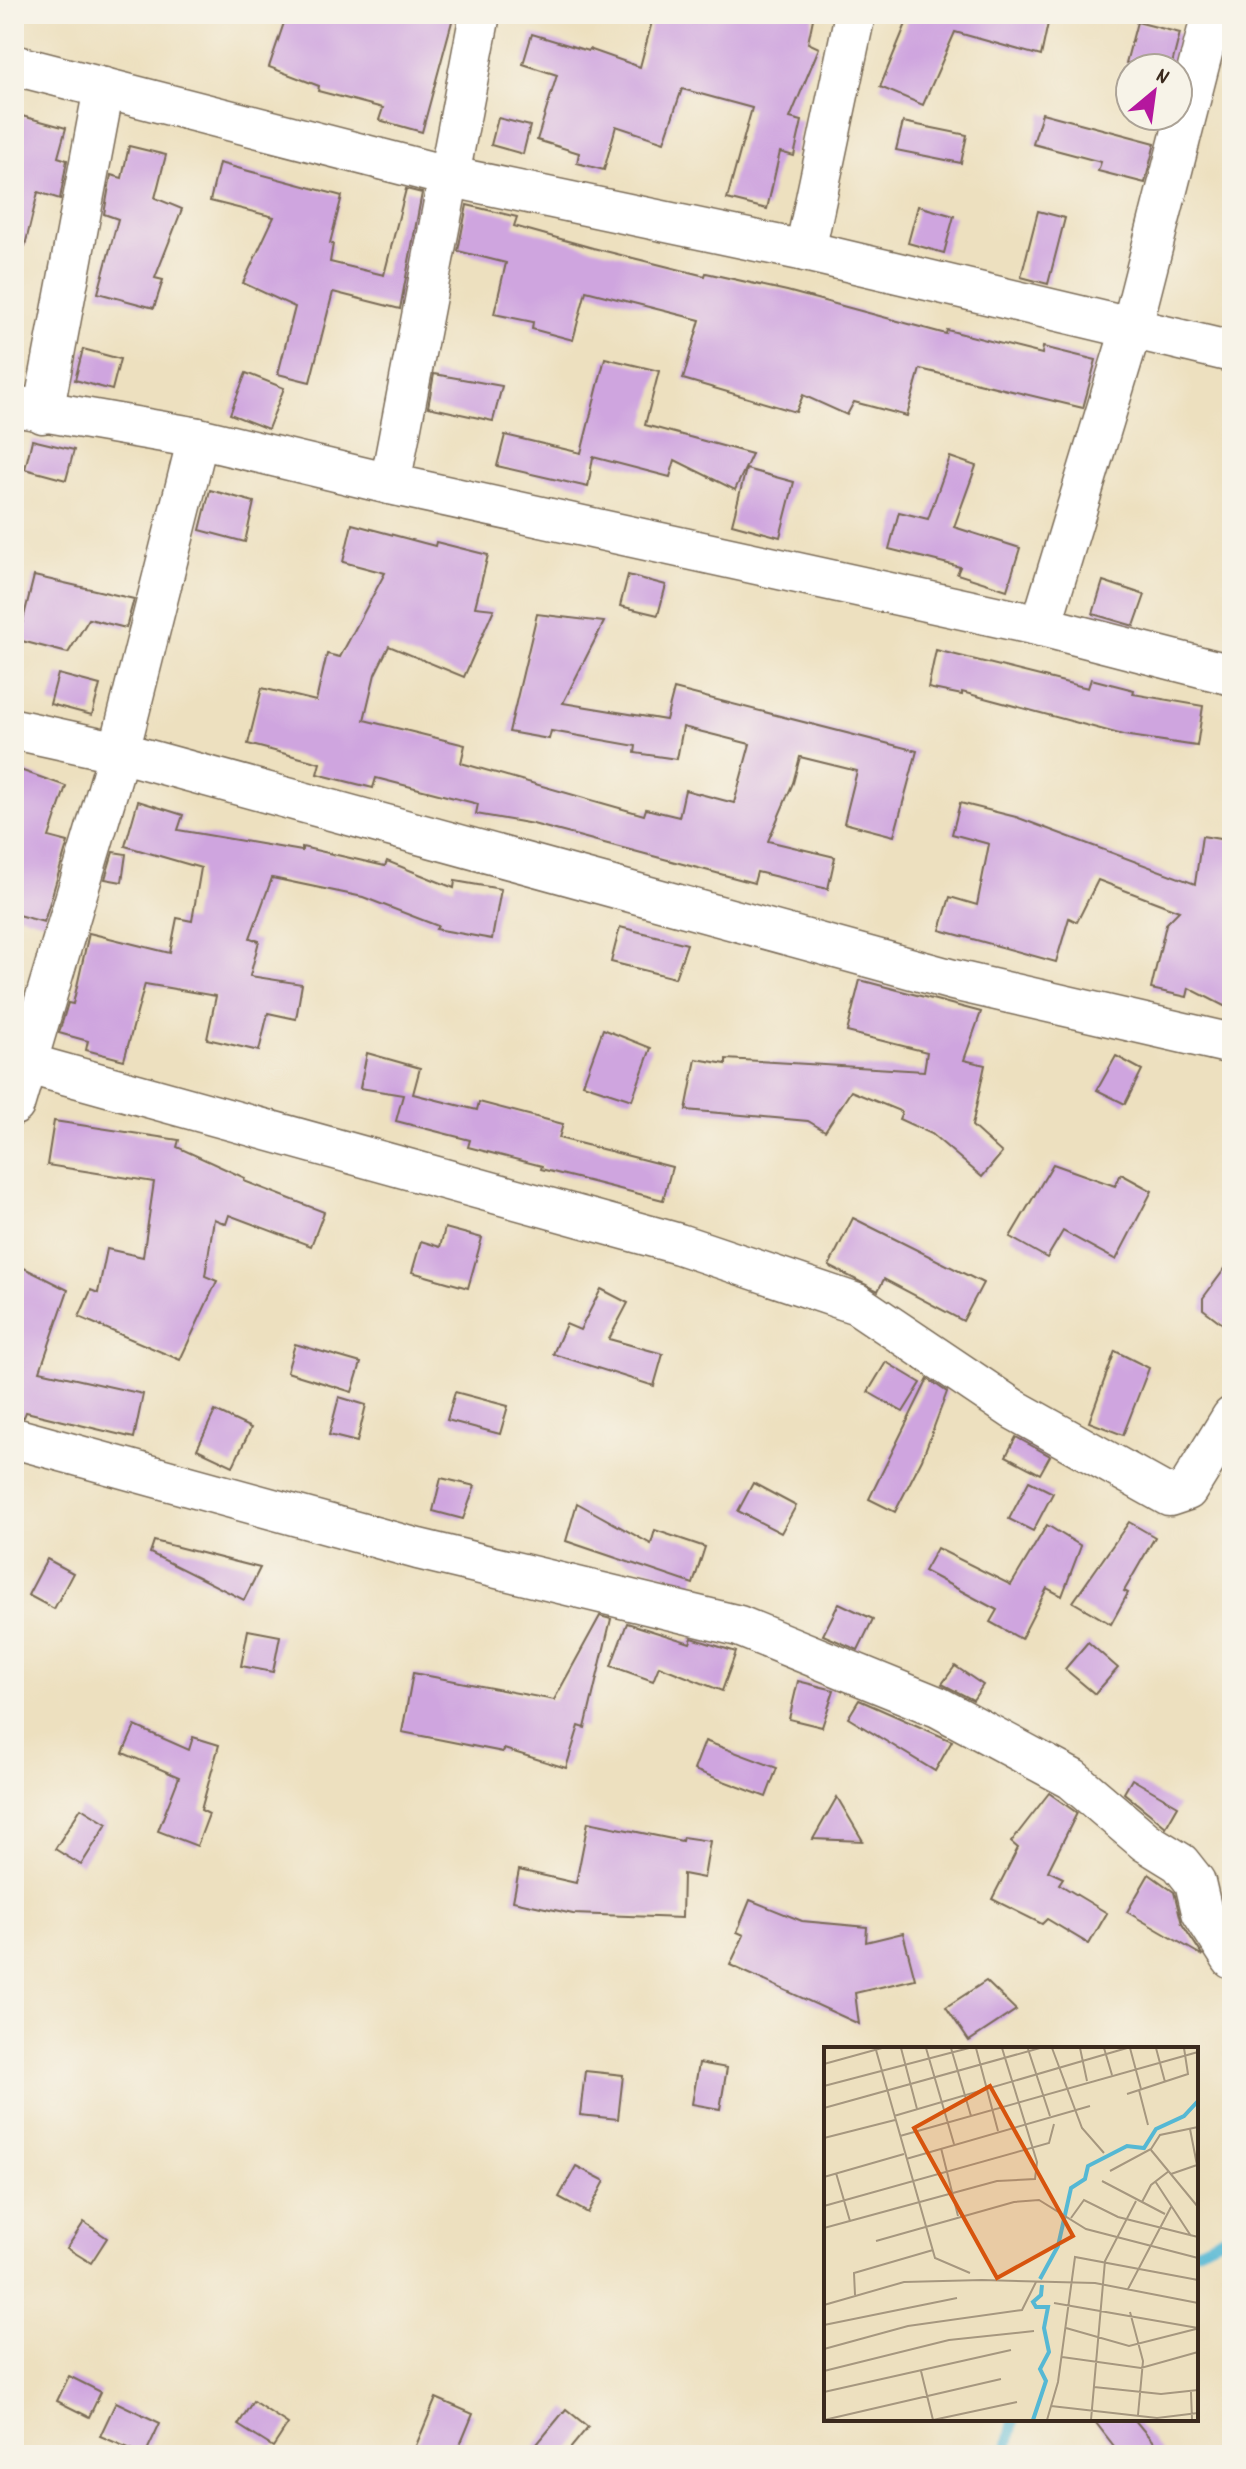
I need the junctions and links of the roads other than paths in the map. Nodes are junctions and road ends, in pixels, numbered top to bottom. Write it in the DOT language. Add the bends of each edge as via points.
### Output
graph roads {
  1 [pos="480,14"];
  2 [pos="855,14"];
  3 [pos="1208,19"];
  4 [pos="14,65"];
  5 [pos="104,88"];
  6 [pos="447,176"];
  7 [pos="805,251"];
  8 [pos="1131,330"];
  9 [pos="1232,352"];
  10 [pos="28,410"];
  11 [pos="198,438"];
  12 [pos="390,484"];
  13 [pos="1041,626"];
  14 [pos="1232,675"];
  15 [pos="14,729"];
  16 [pos="119,752"];
  17 [pos="1232,1044"];
  18 [pos="20,1061"];
  19 [pos="14,1105"];
  20 [pos="1232,1417"];
  21 [pos="14,1438"];
  22 [pos="1232,1959"];
  1 -- 6 [label="street"];
  2 -- 7 [label="street"];
  3 -- 8 [label="street"];
  4 -- 5 [label="street"];
  5 -- 6 [label="street"];
  5 -- 10 [label="street"];
  6 -- 7 [label="street"];
  6 -- 12 [label="street"];
  7 -- 8 [label="street"];
  8 -- 9 [label="street"];
  8 -- 13 [label="street"];
  10 -- 11 [label="street"];
  11 -- 12 [label="street"];
  11 -- 16 [label="street"];
  12 -- 13 [label="street"];
  13 -- 14 [label="street"];
  15 -- 16 [label="street"];
  16 -- 17 [label="street" via="953,980"];
  16 -- 18 [label="street"];
  18 -- 19 [label="street"];
  18 -- 20 [label="street" via="679,1244 857,1304 1013,1409 1169,1496 1187,1490"];
  21 -- 22 [label="street" via="418,1549 739,1626 938,1707 1072,1779 1146,1842 1180,1863 1195,1882 1202,1912"];
}
